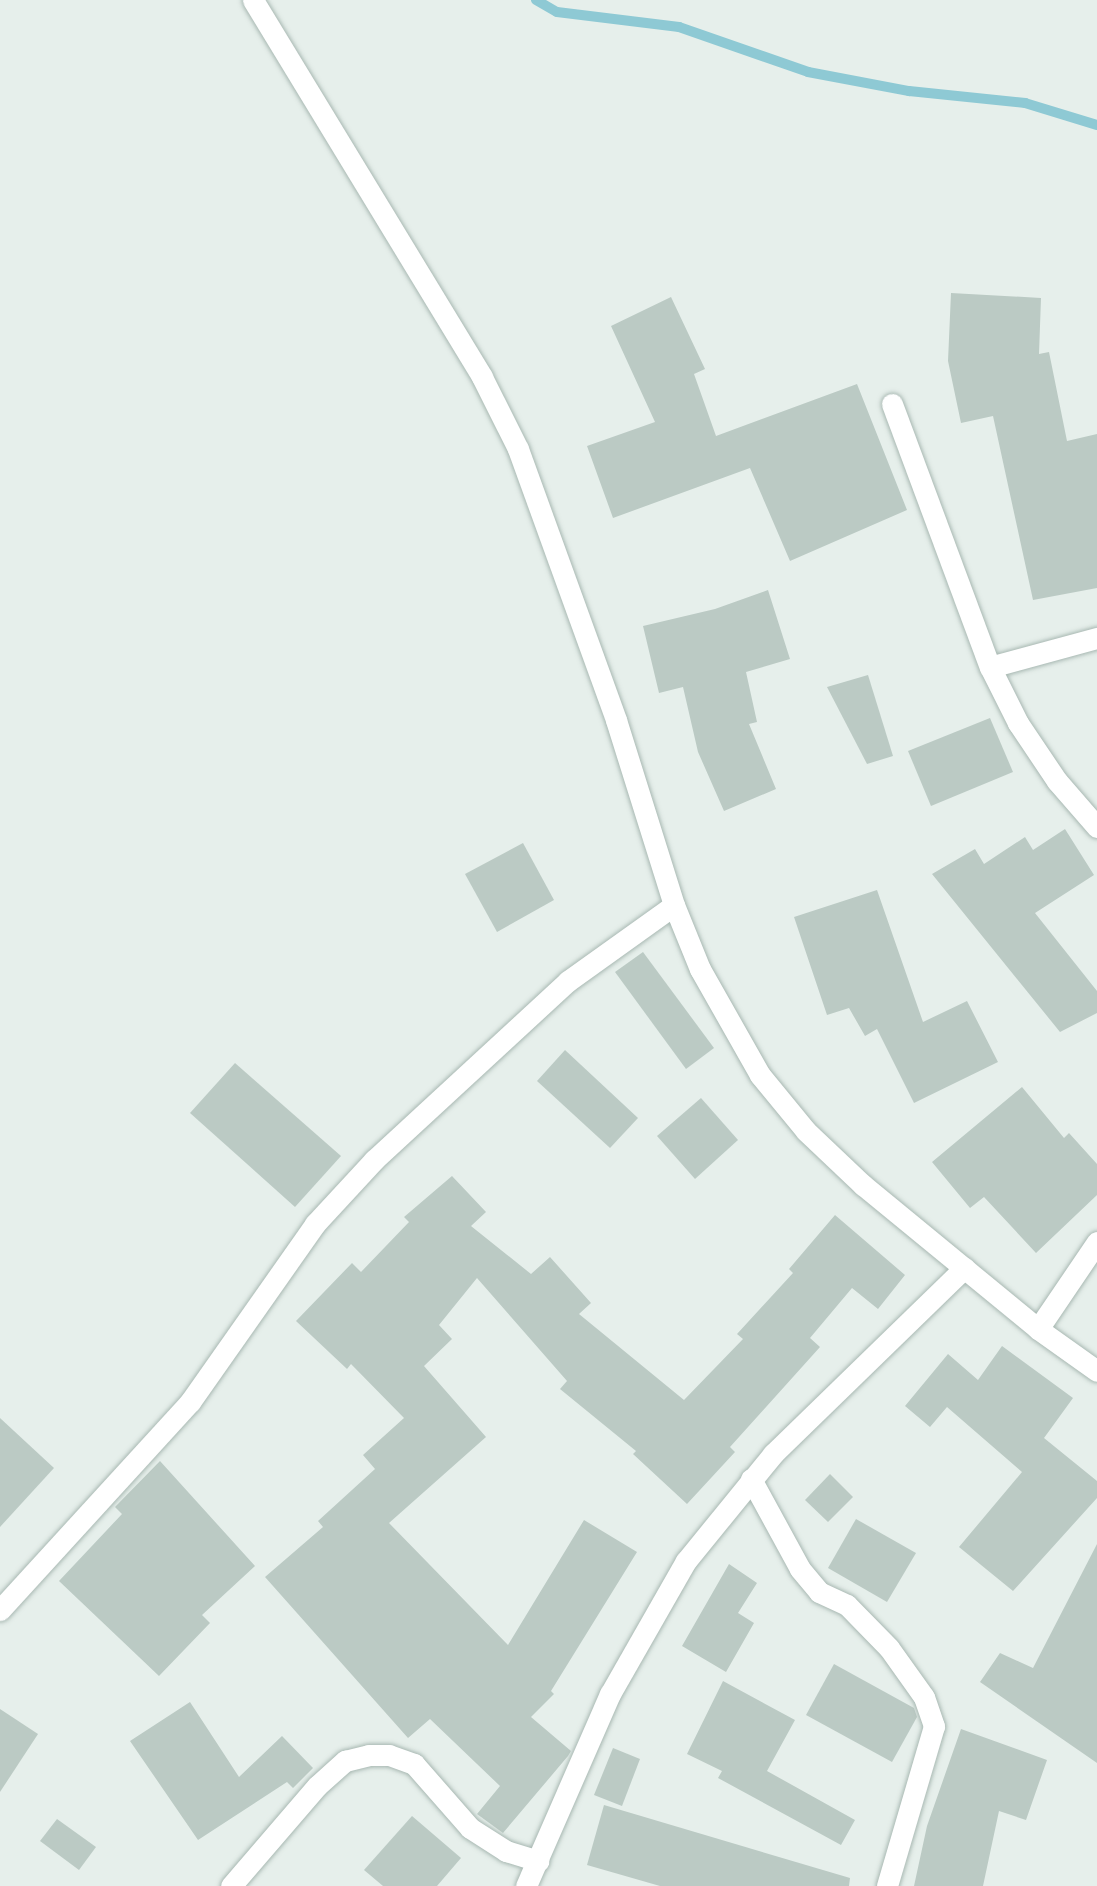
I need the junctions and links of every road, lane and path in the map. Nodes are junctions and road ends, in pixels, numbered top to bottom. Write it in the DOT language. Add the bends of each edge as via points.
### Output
graph roads {
  1 [pos="253,0"];
  2 [pos="892,404"];
  3 [pos="1097,638"];
  4 [pos="990,667"];
  5 [pos="1097,827"];
  6 [pos="674,905"];
  7 [pos="1097,1242"];
  8 [pos="964,1268"];
  9 [pos="1038,1329"];
  10 [pos="1097,1371"];
  11 [pos="751,1479"];
  12 [pos="0,1610"];
  13 [pos="539,1861"];
  14 [pos="231,1886"];
  15 [pos="526,1886"];
  16 [pos="887,1886"];
  1 -- 6 [label="street" via="482,377 518,449 616,720"];
  2 -- 4 [label="street"];
  3 -- 4 [label="street"];
  4 -- 5 [label="street" via="1018,723"];
  6 -- 8 [label="street" via="700,969 760,1075 806,1131 863,1185"];
  6 -- 12 [label="street" via="568,981 374,1160 315,1224 190,1402"];
  7 -- 9 [label="street"];
  8 -- 9 [label="street"];
  8 -- 11 [label="street"];
  9 -- 10 [label="street"];
  11 -- 13 [label="street" via="686,1561 610,1694"];
  11 -- 16 [label="street" via="800,1569 820,1592 847,1605 890,1648 924,1697 934,1726"];
  13 -- 14 [label="street" via="506,1851 470,1828 414,1764 389,1755 369,1755 345,1761 317,1786"];
  13 -- 15 [label="street"];
}
